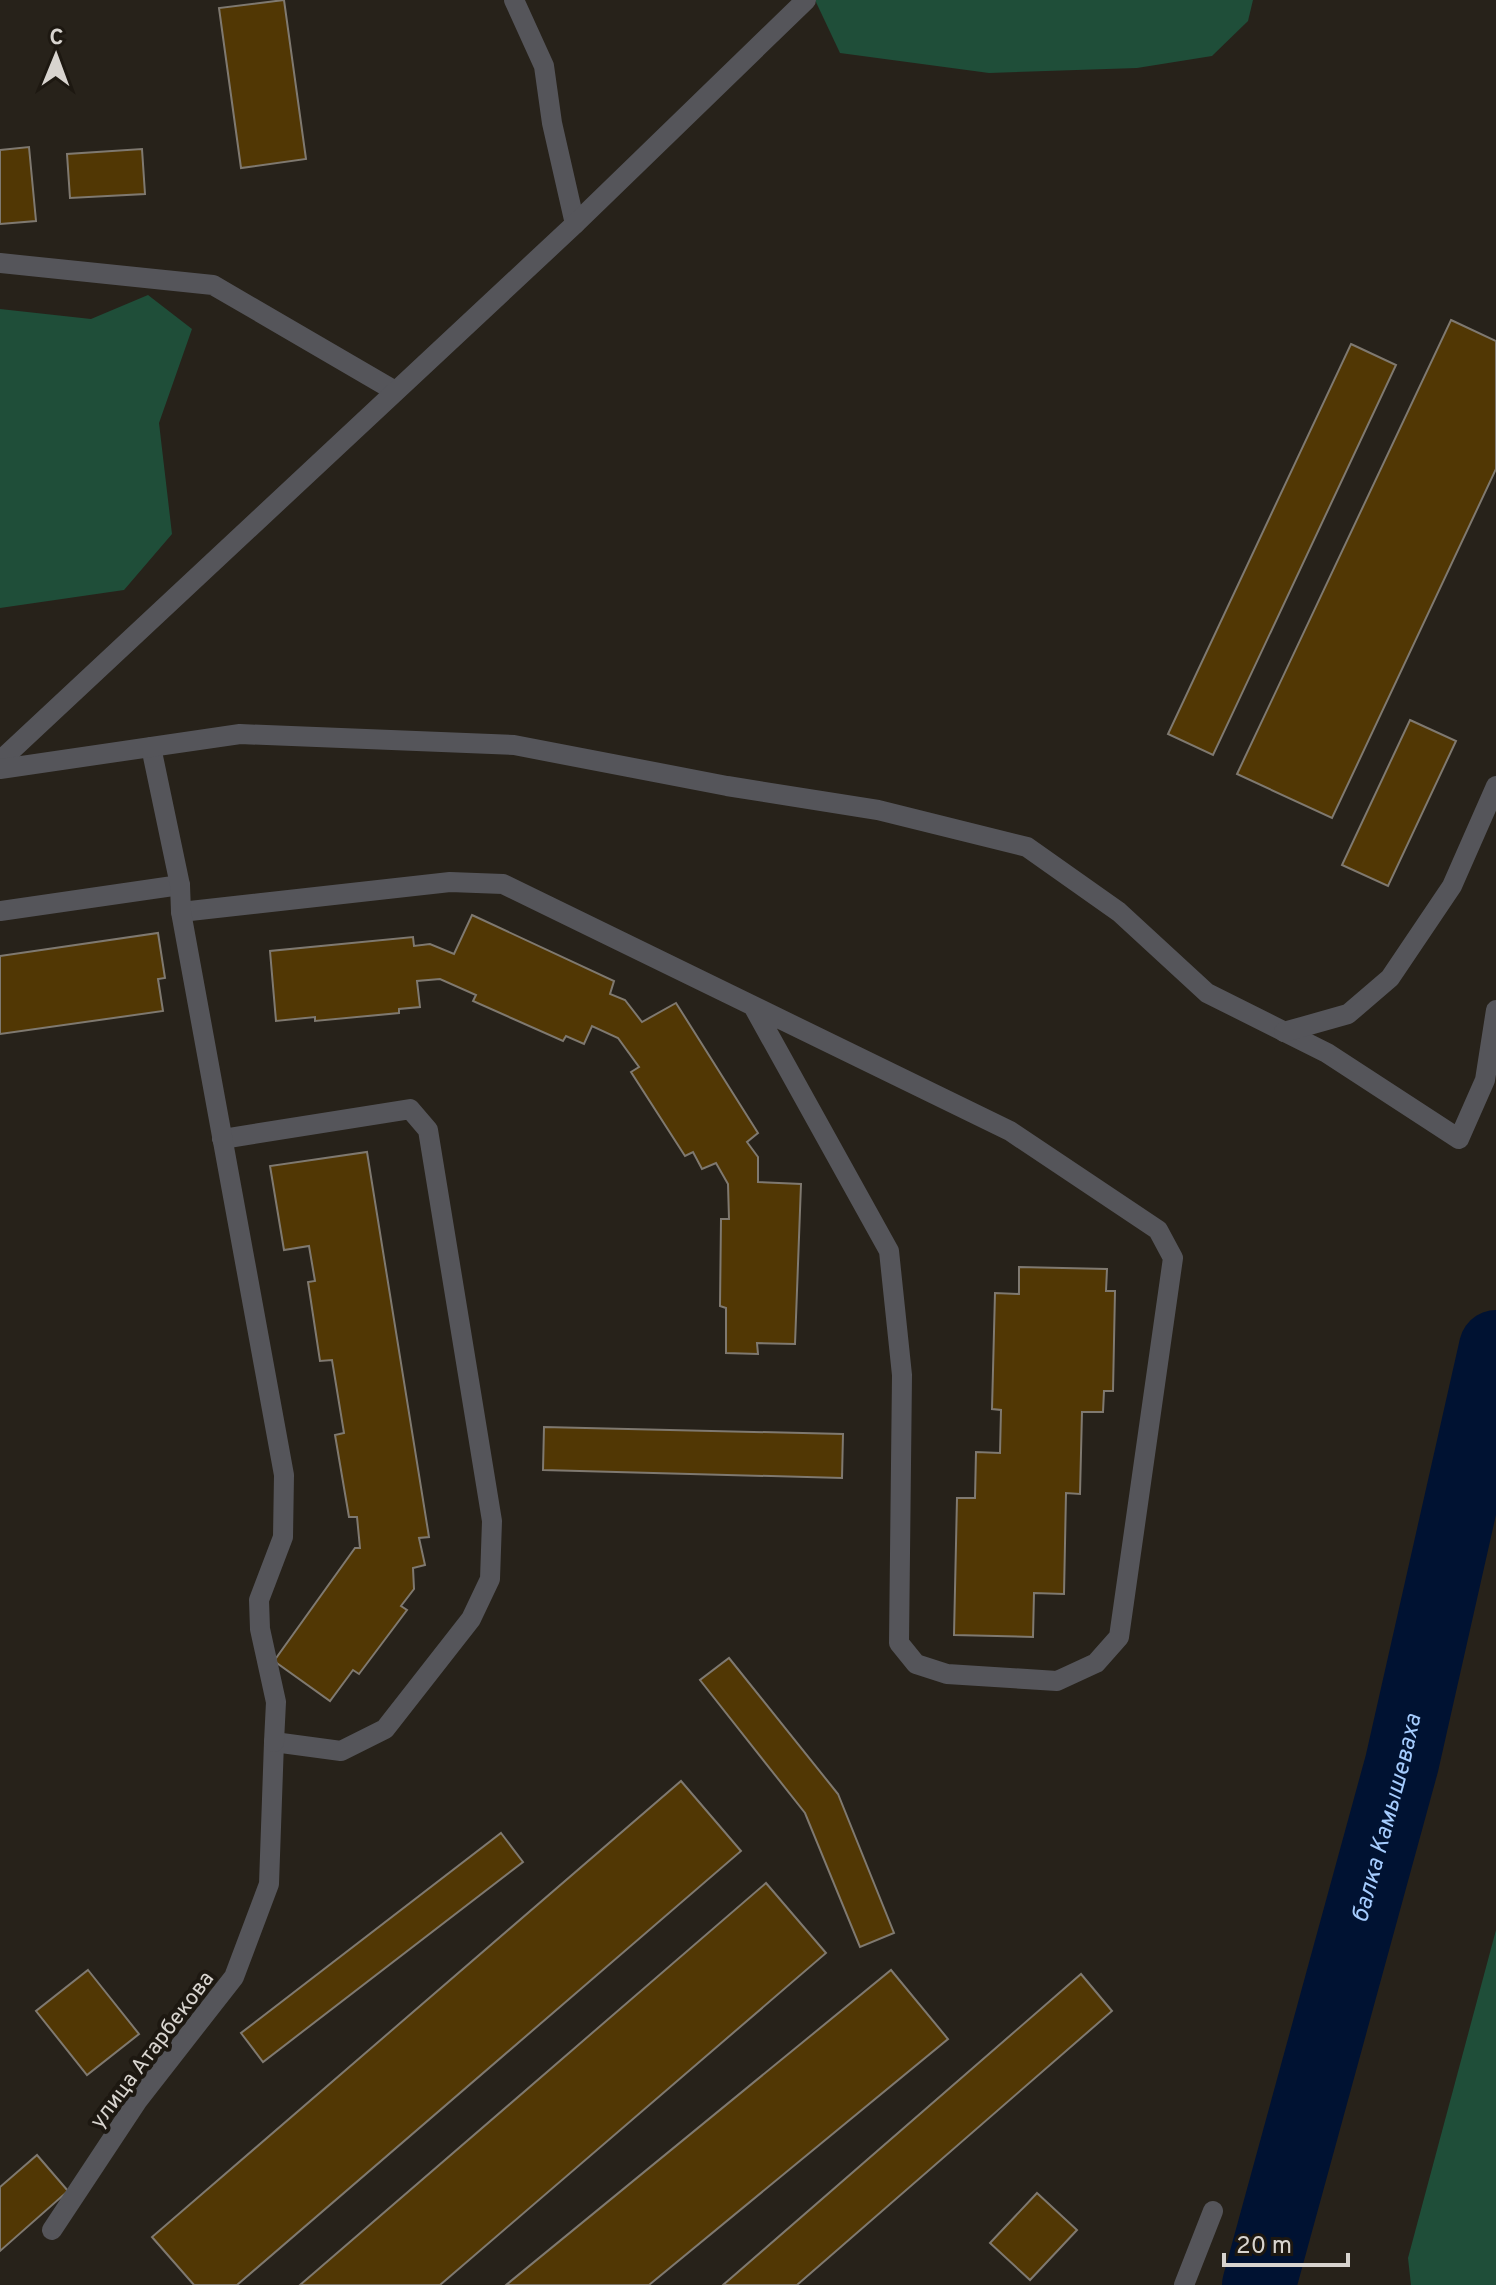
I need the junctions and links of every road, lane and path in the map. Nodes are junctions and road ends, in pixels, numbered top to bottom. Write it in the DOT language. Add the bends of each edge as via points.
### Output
graph roads {
  1 [pos="514,0"];
  2 [pos="806,0"];
  3 [pos="575,224"];
  4 [pos="0,263"];
  5 [pos="395,391"];
  6 [pos="151,747"];
  7 [pos="0,761"];
  8 [pos="0,769"];
  9 [pos="1496,786"];
  10 [pos="180,885"];
  11 [pos="0,911"];
  12 [pos="181,912"];
  13 [pos="753,1006"];
  14 [pos="1496,1010"];
  15 [pos="1284,1032"];
  16 [pos="222,1139"];
  17 [pos="274,1742"];
  18 [pos="1213,2211"];
  19 [pos="52,2230"];
  20 [pos="1184,2285"];
  1 -- 3 [label="street" via="544,66"];
  2 -- 3 [label="street"];
  3 -- 5 [label="street"];
  4 -- 5 [label="street" via="213,285"];
  5 -- 7 [label="street"];
  6 -- 8 [label="street"];
  6 -- 10 [label="street, улица Атарбекова"];
  6 -- 15 [label="street" via="240,734 514,745 878,810 1027,847 1119,912 1207,993"];
  9 -- 15 [label="street" via="1452,886 1390,978 1348,1014"];
  10 -- 11 [label="street"];
  10 -- 12 [label="street, улица Атарбекова"];
  12 -- 13 [label="street" via="450,882 503,884"];
  12 -- 16 [label="street, улица Атарбекова"];
  13 -- 13 [label="street" via="1010,1131 1158,1230 1173,1258 1119,1637 1096,1663 1057,1681 947,1674 916,1664 899,1643 902,1375 889,1251"];
  14 -- 15 [label="street" via="1485,1080 1459,1139 1327,1053"];
  16 -- 17 [label="street, улица Атарбекова" via="284,1475 283,1537 259,1600 276,1702"];
  16 -- 17 [label="street" via="410,1109 428,1130 492,1521 490,1579 471,1619 385,1729 341,1751"];
  17 -- 19 [label="street, улица Атарбекова" via="269,1884 234,1977 138,2100"];
  18 -- 20 [label="street"];
}
